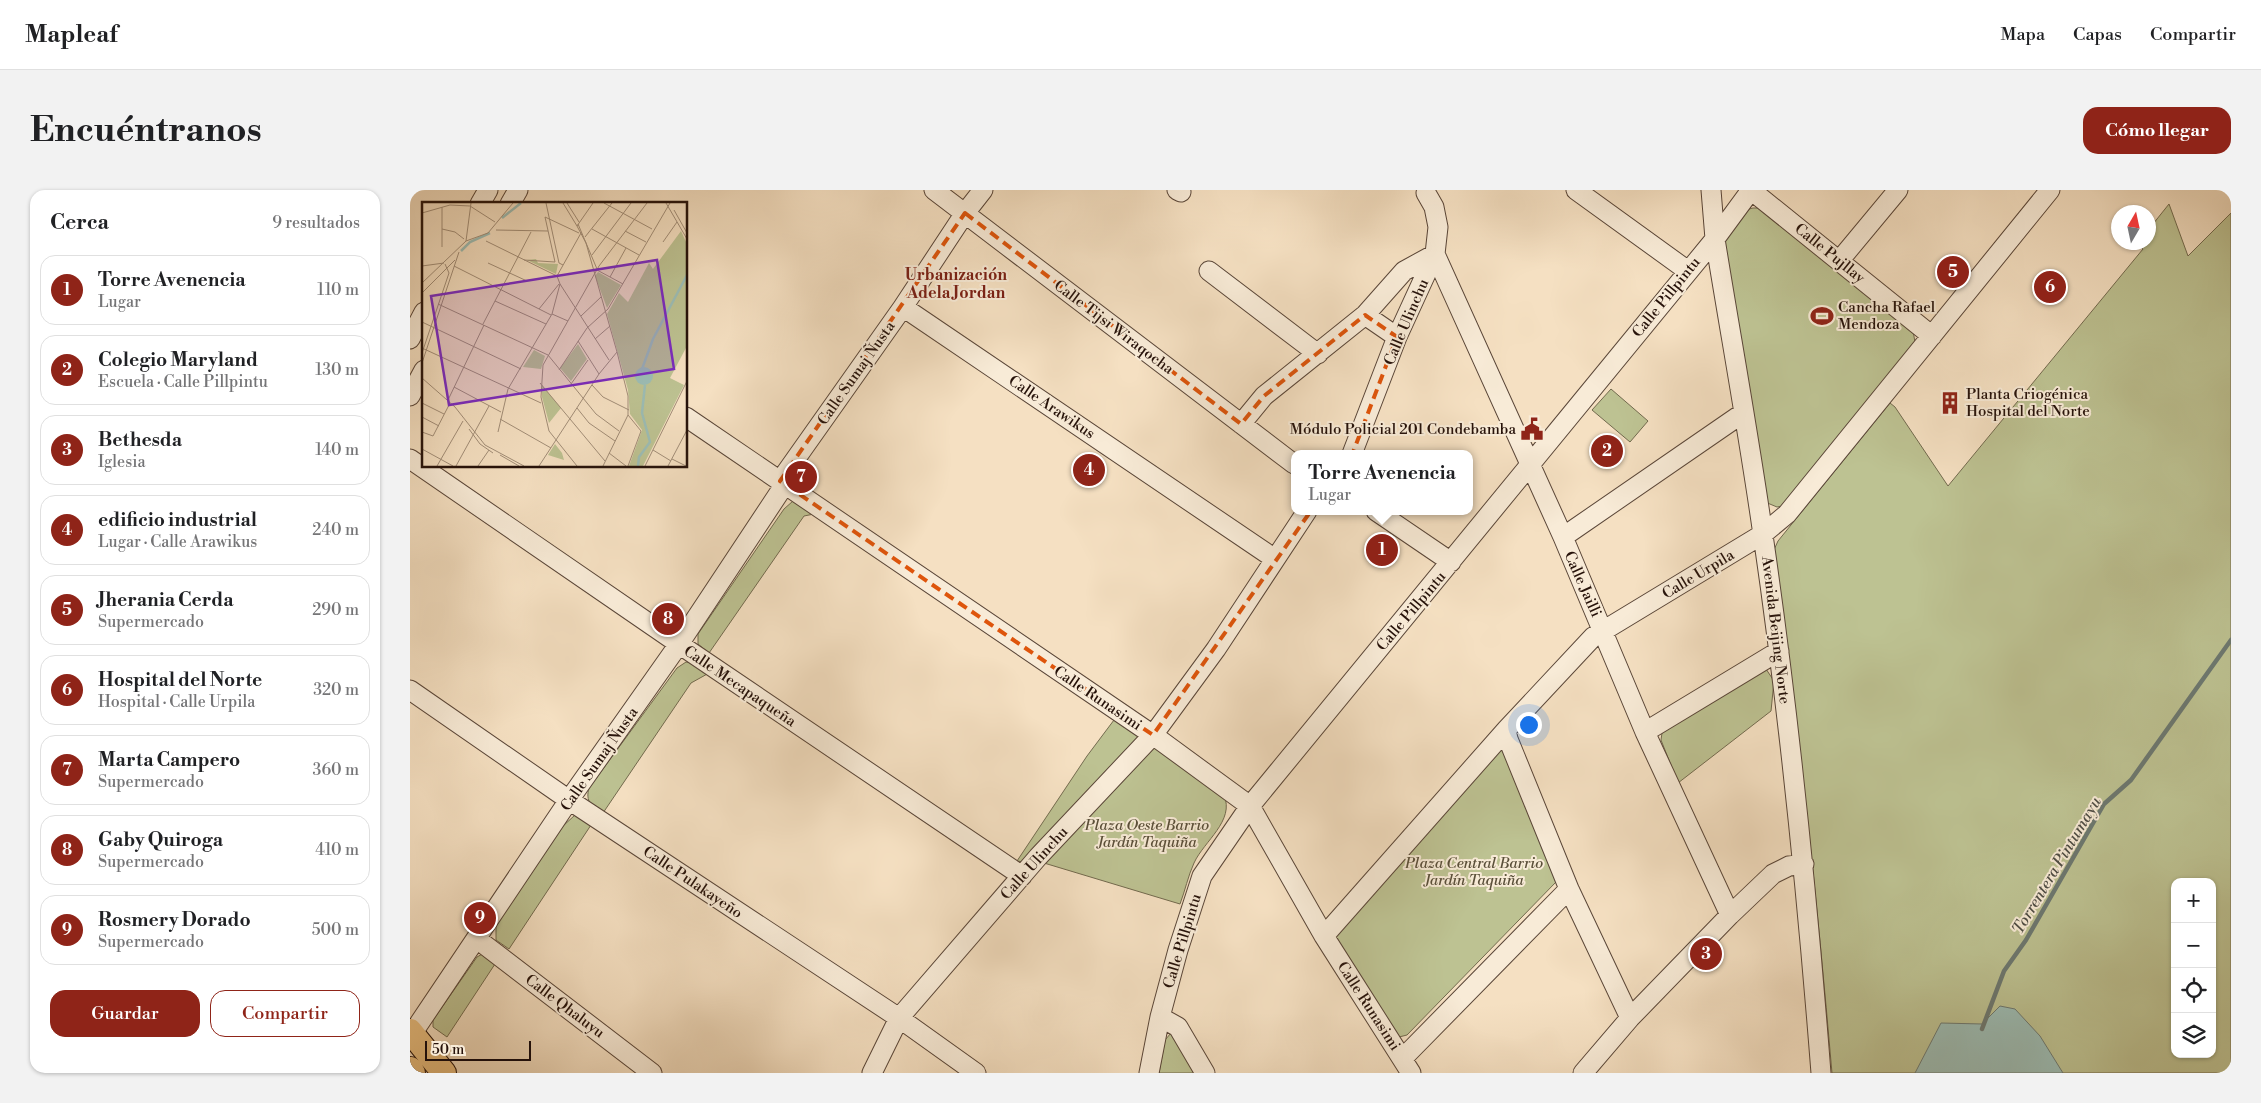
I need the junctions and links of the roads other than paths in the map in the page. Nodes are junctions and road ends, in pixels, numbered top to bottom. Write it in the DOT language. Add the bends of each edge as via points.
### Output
graph roads {
  1 [pos="488,190"];
  2 [pos="518,190"];
  3 [pos="934,190"];
  4 [pos="983,190"];
  5 [pos="1576,190"];
  6 [pos="1711,190"];
  7 [pos="1751,190"];
  8 [pos="1898,190"];
  9 [pos="2050,190"];
  10 [pos="1424,191"];
  11 [pos="481,202"];
  12 [pos="511,202"];
  13 [pos="965,213"];
  14 [pos="1715,239"];
  15 [pos="1436,254"];
  16 [pos="1839,261"];
  17 [pos="1209,271"];
  18 [pos="1688,271"];
  19 [pos="903,307"];
  20 [pos="1365,314"];
  21 [pos="422,316"];
  22 [pos="1932,336"];
  23 [pos="1397,337"];
  24 [pos="410,339"];
  25 [pos="1318,354"];
  26 [pos="422,374"];
  27 [pos="410,396"];
  28 [pos="1743,413"];
  29 [pos="688,418"];
  30 [pos="1241,424"];
  31 [pos="1354,450"];
  32 [pos="410,459"];
  33 [pos="1291,462"];
  34 [pos="1530,464"];
  35 [pos="422,467"];
  36 [pos="423,468"];
  37 [pos="782,482"];
  38 [pos="1304,515"];
  39 [pos="1382,515"];
  40 [pos="1763,534"];
  41 [pos="1563,537"];
  42 [pos="1275,559"];
  43 [pos="1451,562"];
  44 [pos="1604,631"];
  45 [pos="679,644"];
  46 [pos="1779,652"];
  47 [pos="410,690"];
  48 [pos="1506,730"];
  49 [pos="1645,732"];
  50 [pos="1153,735"];
  51 [pos="569,800"];
  52 [pos="1250,806"];
  53 [pos="1804,864"];
  54 [pos="1022,876"];
  55 [pos="1569,888"];
  56 [pos="1730,915"];
  57 [pos="1324,936"];
  58 [pos="477,939"];
  59 [pos="1160,1017"];
  60 [pos="898,1018"];
  61 [pos="1630,1018"];
  62 [pos="411,1033"];
  63 [pos="1407,1066"];
  64 [pos="444,1073"];
  65 [pos="652,1073"];
  66 [pos="872,1073"];
  67 [pos="976,1073"];
  68 [pos="1148,1073"];
  69 [pos="1205,1073"];
  70 [pos="1583,1073"];
  71 [pos="1821,1073"];
  1 -- 11 [label="street"];
  2 -- 12 [label="street"];
  3 -- 13 [label="street, Calle Tijsi Wiraqocha"];
  4 -- 13 [label="street, Calle Sumaj Ñusta"];
  5 -- 18 [label="street"];
  6 -- 14 [label="street, Avenida Beijing Norte"];
  7 -- 14 [label="street, Calle Pillpintu"];
  7 -- 16 [label="street, Calle Pujllay"];
  8 -- 16 [label="street"];
  9 -- 22 [label="street, Calle Urpila"];
  10 -- 15 [label="street, Calle Ulinchu" via="1434,207 1438,227"];
  13 -- 19 [label="street, Calle Sumaj Ñusta"];
  13 -- 30 [label="street, Calle Tijsi Wiraqocha"];
  14 -- 18 [label="street, Calle Pillpintu"];
  14 -- 28 [label="street, Avenida Beijing Norte"];
  15 -- 20 [label="street" via="1404,271"];
  15 -- 23 [label="street, Calle Ulinchu"];
  15 -- 34 [label="street, Calle Jailli"];
  16 -- 22 [label="street, Calle Pujllay"];
  17 -- 25 [label="street"];
  18 -- 34 [label="street, Calle Pillpintu"];
  19 -- 37 [label="street, Calle Sumaj Ñusta"];
  19 -- 42 [label="street, Calle Arawikus"];
  20 -- 23 [label="street"];
  20 -- 25 [label="street"];
  21 -- 24 [label="street"];
  22 -- 40 [label="street, Calle Urpila" via="1787,514"];
  23 -- 31 [label="street, Calle Ulinchu"];
  25 -- 30 [label="street" via="1264,396"];
  26 -- 27 [label="street"];
  28 -- 40 [label="street, Avenida Beijing Norte"];
  28 -- 41 [label="street"];
  29 -- 37 [label="street, Calle Runasimi"];
  30 -- 33 [label="street, Calle Tijsi Wiraqocha"];
  32 -- 35 [label="street, Calle Mecapaqueña"];
  34 -- 41 [label="street, Calle Jailli"];
  34 -- 43 [label="street, Calle Pillpintu"];
  36 -- 45 [label="street, Calle Mecapaqueña"];
  37 -- 45 [label="street, Calle Sumaj Ñusta"];
  37 -- 50 [label="street, Calle Runasimi"];
  38 -- 42 [label="street, Calle Ulinchu"];
  39 -- 43 [label="street"];
  40 -- 44 [label="street, Calle Urpila"];
  40 -- 46 [label="street, Avenida Beijing Norte"];
  41 -- 44 [label="street, Calle Jailli"];
  42 -- 50 [label="street, Calle Ulinchu" via="1216,649"];
  43 -- 52 [label="street, Calle Pillpintu"];
  44 -- 48 [label="street, Calle Urpila" via="1593,637"];
  44 -- 49 [label="street, Calle Jailli"];
  45 -- 51 [label="street, Calle Sumaj Ñusta"];
  45 -- 54 [label="street, Calle Mecapaqueña"];
  46 -- 49 [label="street"];
  46 -- 53 [label="street, Avenida Beijing Norte"];
  47 -- 51 [label="street, Calle Pulakayeño"];
  48 -- 55 [label="street"];
  48 -- 57 [label="street, Calle Urpila"];
  49 -- 56 [label="street, Calle Jailli"];
  50 -- 52 [label="street, Calle Runasimi"];
  50 -- 54 [label="street, Calle Ulinchu"];
  51 -- 58 [label="street, Calle Sumaj Ñusta"];
  51 -- 60 [label="street, Calle Pulakayeño"];
  52 -- 57 [label="street, Calle Runasimi"];
  52 -- 59 [label="street, Calle Pillpintu" via="1202,876"];
  53 -- 56 [label="street" via="1788,866 1773,874"];
  53 -- 71 [label="street, Avenida Beijing Norte"];
  54 -- 60 [label="street, Calle Ulinchu"];
  55 -- 61 [label="street"];
  55 -- 63 [label="street"];
  56 -- 61 [label="street"];
  57 -- 63 [label="street, Calle Runasimi"];
  58 -- 62 [label="street, Calle Sumaj Ñusta"];
  58 -- 65 [label="street, Calle Qhaluyu"];
  59 -- 68 [label="street, Calle Pillpintu"];
  59 -- 69 [label="street" via="1178,1027"];
  60 -- 66 [label="street, Calle Ulinchu"];
  60 -- 67 [label="street, Calle Pulakayeño"];
  61 -- 70 [label="street"];
  62 -- 64 [label="main road"];
}
